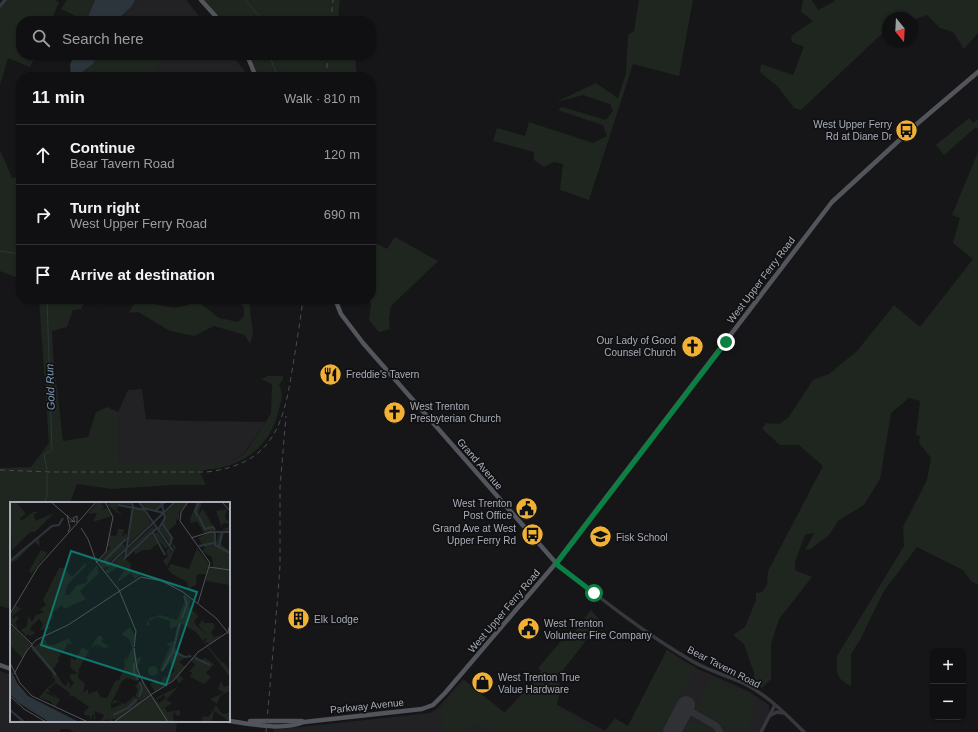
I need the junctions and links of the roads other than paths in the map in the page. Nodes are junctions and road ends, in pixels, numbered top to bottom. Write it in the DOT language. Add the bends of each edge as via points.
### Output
graph roads {
  1 [pos="5,0"];
  2 [pos="201,0"];
  3 [pos="0,6"];
  4 [pos="215,16"];
  5 [pos="249,60"];
  6 [pos="254,72"];
  7 [pos="978,72"];
  8 [pos="337,304"];
  9 [pos="556,564"];
  10 [pos="0,665"];
  11 [pos="10,669"];
  12 [pos="775,705"];
  13 [pos="431,706"];
  14 [pos="784,713"];
  15 [pos="769,717"];
  16 [pos="230,720"];
  17 [pos="761,732"];
  18 [pos="804,732"];
  1 -- 3 [label="street"];
  2 -- 4 [label="main road"];
  5 -- 6 [label="main road"];
  7 -- 9 [label="main road, West Upper Ferry Road" via="918,122 828,207"];
  8 -- 9 [label="main road, Grand Avenue" via="363,343"];
  9 -- 12 [label="street, Bear Tavern Road" via="621,613 691,660 750,686"];
  9 -- 13 [label="main road, West Upper Ferry Road" via="459,678"];
  10 -- 11 [label="main road"];
  12 -- 14 [label="street, Bear Tavern Road"];
  12 -- 15 [label="street"];
  13 -- 16 [label="main road, Parkway Avenue" via="297,724 252,724"];
  14 -- 15 [label="street" via="775,713"];
  14 -- 18 [label="street, Bear Tavern Road"];
  15 -- 17 [label="street"];
}
